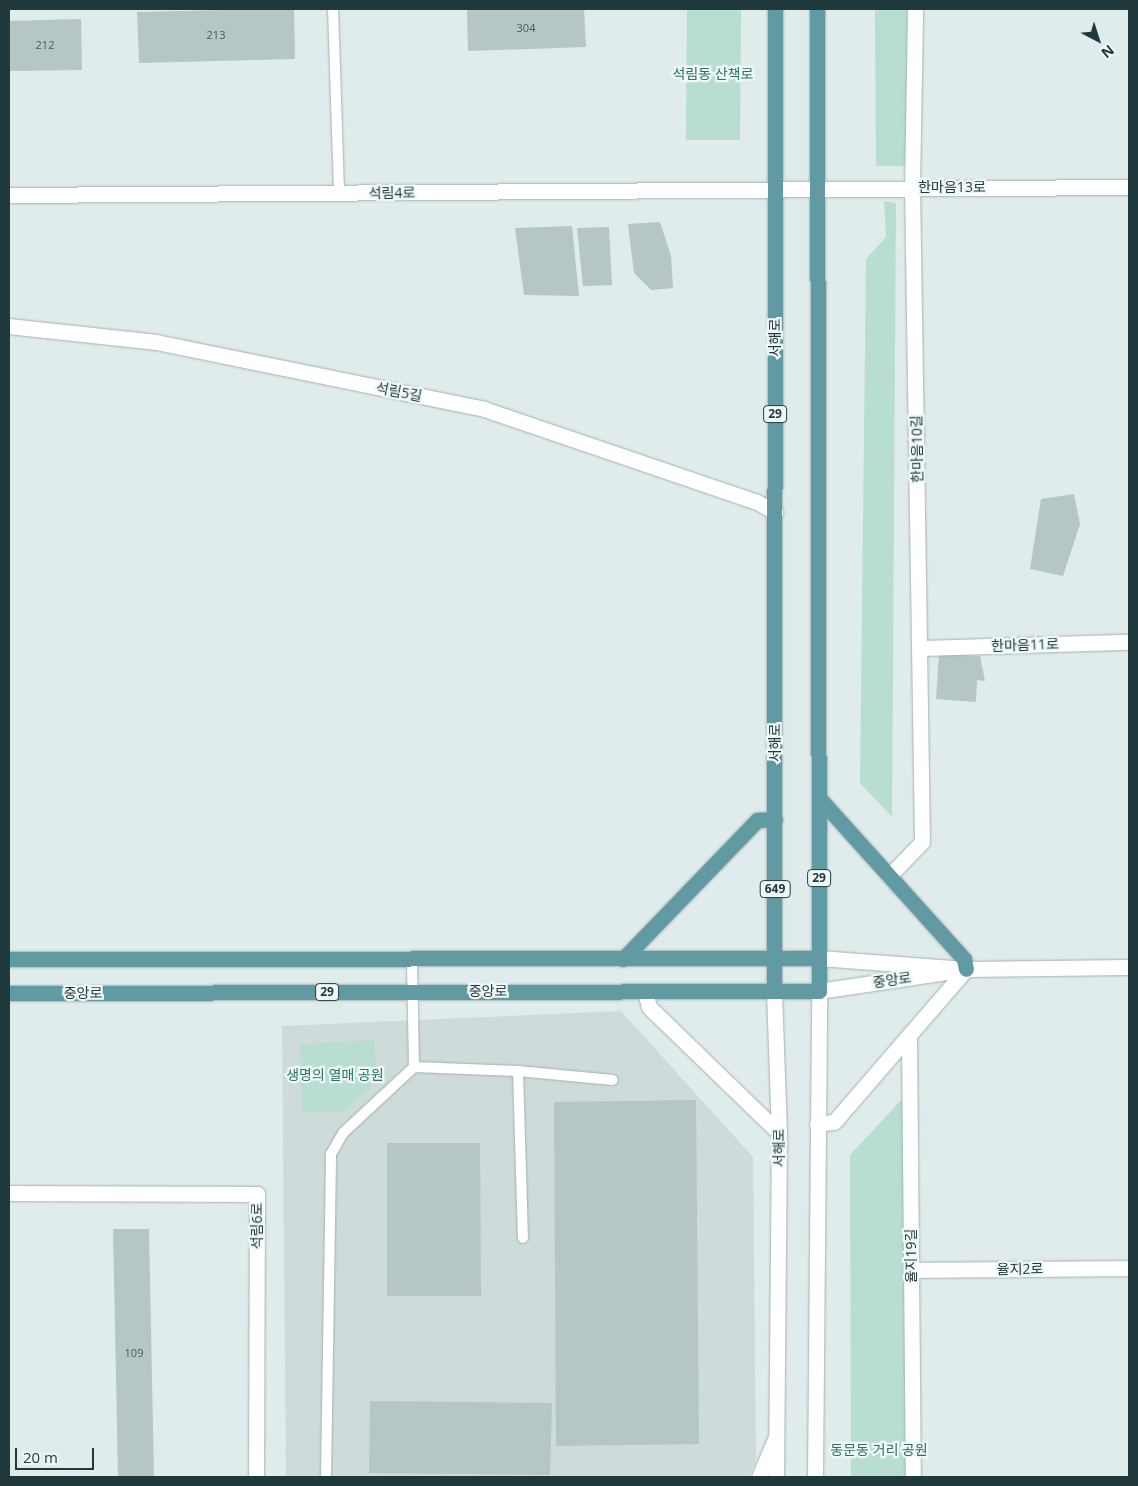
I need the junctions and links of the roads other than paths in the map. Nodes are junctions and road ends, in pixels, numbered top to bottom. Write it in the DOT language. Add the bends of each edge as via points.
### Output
graph roads {
  1 [pos="332,9"];
  2 [pos="775,9"];
  3 [pos="817,9"];
  4 [pos="915,9"];
  5 [pos="912,187"];
  6 [pos="1129,187"];
  7 [pos="818,189"];
  8 [pos="775,190"];
  9 [pos="339,194"];
  10 [pos="9,195"];
  11 [pos="9,326"];
  12 [pos="775,512"];
  13 [pos="1129,642"];
  14 [pos="922,648"];
  15 [pos="819,798"];
  16 [pos="775,819"];
  17 [pos="889,876"];
  18 [pos="819,958"];
  19 [pos="9,959"];
  20 [pos="412,959"];
  21 [pos="623,959"];
  22 [pos="774,959"];
  23 [pos="1129,967"];
  24 [pos="966,969"];
  25 [pos="819,990"];
  26 [pos="645,991"];
  27 [pos="774,991"];
  28 [pos="412,992"];
  29 [pos="9,993"];
  30 [pos="909,1035"];
  31 [pos="414,1067"];
  32 [pos="518,1071"];
  33 [pos="613,1080"];
  34 [pos="817,1124"];
  35 [pos="779,1133"];
  36 [pos="9,1193"];
  37 [pos="523,1238"];
  38 [pos="1129,1268"];
  39 [pos="911,1270"];
  40 [pos="776,1437"];
  41 [pos="256,1477"];
  42 [pos="326,1477"];
  43 [pos="758,1477"];
  44 [pos="776,1477"];
  45 [pos="815,1477"];
  46 [pos="913,1477"];
  1 -- 9 [label="lane"];
  2 -- 8 [label="main road, 서해로 / 29"];
  3 -- 7 [label="main road, 29"];
  4 -- 5 [label="street, 한마음10길"];
  5 -- 6 [label="street, 한마음13로"];
  5 -- 7 [label="street, 한마음13로"];
  5 -- 14 [label="street, 한마음10길"];
  7 -- 8 [label="street, 한마음13로"];
  7 -- 15 [label="main road, 29"];
  8 -- 9 [label="street, 석림4로"];
  8 -- 12 [label="main road, 서해로 / 29"];
  9 -- 10 [label="street, 석림4로"];
  11 -- 12 [label="street, 석림5길" via="156,342 484,409 757,502"];
  12 -- 16 [label="main road, 서해로 / 29"];
  13 -- 14 [label="street, 한마음11로"];
  14 -- 17 [label="street, 한마음10길" via="922,842"];
  15 -- 17 [label="main road"];
  15 -- 18 [label="main road, 29"];
  16 -- 21 [label="main road" via="757,820"];
  16 -- 22 [label="main road, 서해로 / 649"];
  17 -- 24 [label="main road" via="964,959"];
  18 -- 22 [label="main road, 중앙로"];
  18 -- 24 [label="street, 중앙로"];
  18 -- 25 [label="main road, 29"];
  19 -- 20 [label="main road, 중앙로"];
  20 -- 21 [label="main road, 중앙로"];
  20 -- 28 [label="lane"];
  21 -- 22 [label="main road, 중앙로"];
  22 -- 27 [label="main road, 서해로 / 649"];
  23 -- 24 [label="street, 중앙로"];
  24 -- 25 [label="street, 중앙로"];
  24 -- 30 [label="street"];
  25 -- 27 [label="main road, 중앙로 / 29"];
  25 -- 34 [label="street"];
  26 -- 27 [label="main road, 중앙로 / 29"];
  26 -- 28 [label="main road, 중앙로 / 29"];
  26 -- 35 [label="street" via="648,1007"];
  27 -- 35 [label="street, 서해로 / 649"];
  28 -- 29 [label="main road, 중앙로 / 29"];
  28 -- 31 [label="lane"];
  30 -- 34 [label="street" via="834,1122"];
  30 -- 39 [label="street, 율지19길"];
  31 -- 32 [label="lane"];
  31 -- 42 [label="lane" via="343,1133 331,1154"];
  32 -- 33 [label="lane"];
  32 -- 37 [label="lane"];
  34 -- 45 [label="street"];
  35 -- 40 [label="street, 서해로 / 649"];
  36 -- 41 [label="street, 석림6로" via="257,1194"];
  38 -- 39 [label="street, 율지2로"];
  39 -- 46 [label="street, 율지19길"];
  40 -- 43 [label="street"];
  40 -- 44 [label="street, 서해로 / 649"];
}
